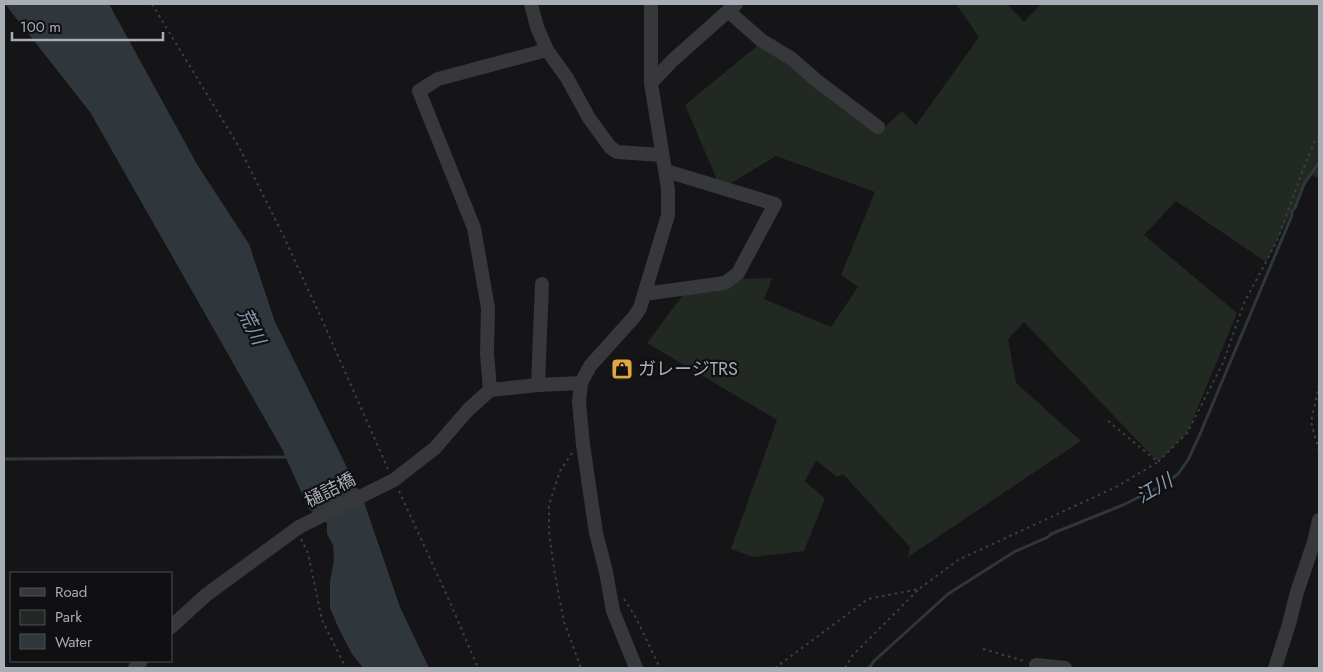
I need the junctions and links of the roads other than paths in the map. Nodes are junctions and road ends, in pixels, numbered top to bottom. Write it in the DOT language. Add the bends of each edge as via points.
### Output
graph roads {
  1 [pos="531,4"];
  2 [pos="651,4"];
  3 [pos="732,7"];
  4 [pos="547,50"];
  5 [pos="651,84"];
  6 [pos="878,127"];
  7 [pos="662,155"];
  8 [pos="666,171"];
  9 [pos="542,284"];
  10 [pos="644,294"];
  11 [pos="581,383"];
  12 [pos="538,385"];
  13 [pos="490,390"];
  14 [pos="1319,520"];
  15 [pos="172,626"];
  16 [pos="1036,665"];
  17 [pos="636,668"];
  18 [pos="1065,668"];
  19 [pos="1274,668"];
  1 -- 4 [label="street"];
  2 -- 5 [label="street"];
  3 -- 5 [label="street"];
  3 -- 6 [label="street" via="761,40 792,59"];
  4 -- 7 [label="street" via="610,147 617,152"];
  4 -- 13 [label="street" via="438,79 419,91 474,228 488,308"];
  5 -- 7 [label="street"];
  7 -- 8 [label="street"];
  8 -- 10 [label="street" via="668,215"];
  8 -- 10 [label="street" via="775,204 738,273 725,283"];
  9 -- 12 [label="street"];
  10 -- 11 [label="street" via="634,317 590,366"];
  11 -- 12 [label="street"];
  11 -- 17 [label="street" via="579,402 583,445 596,533 612,611"];
  12 -- 13 [label="street"];
  13 -- 15 [label="street, 樋詰橋" via="434,448 394,480 298,528 206,595"];
  14 -- 19 [label="street"];
  16 -- 18 [label="street"];
}
